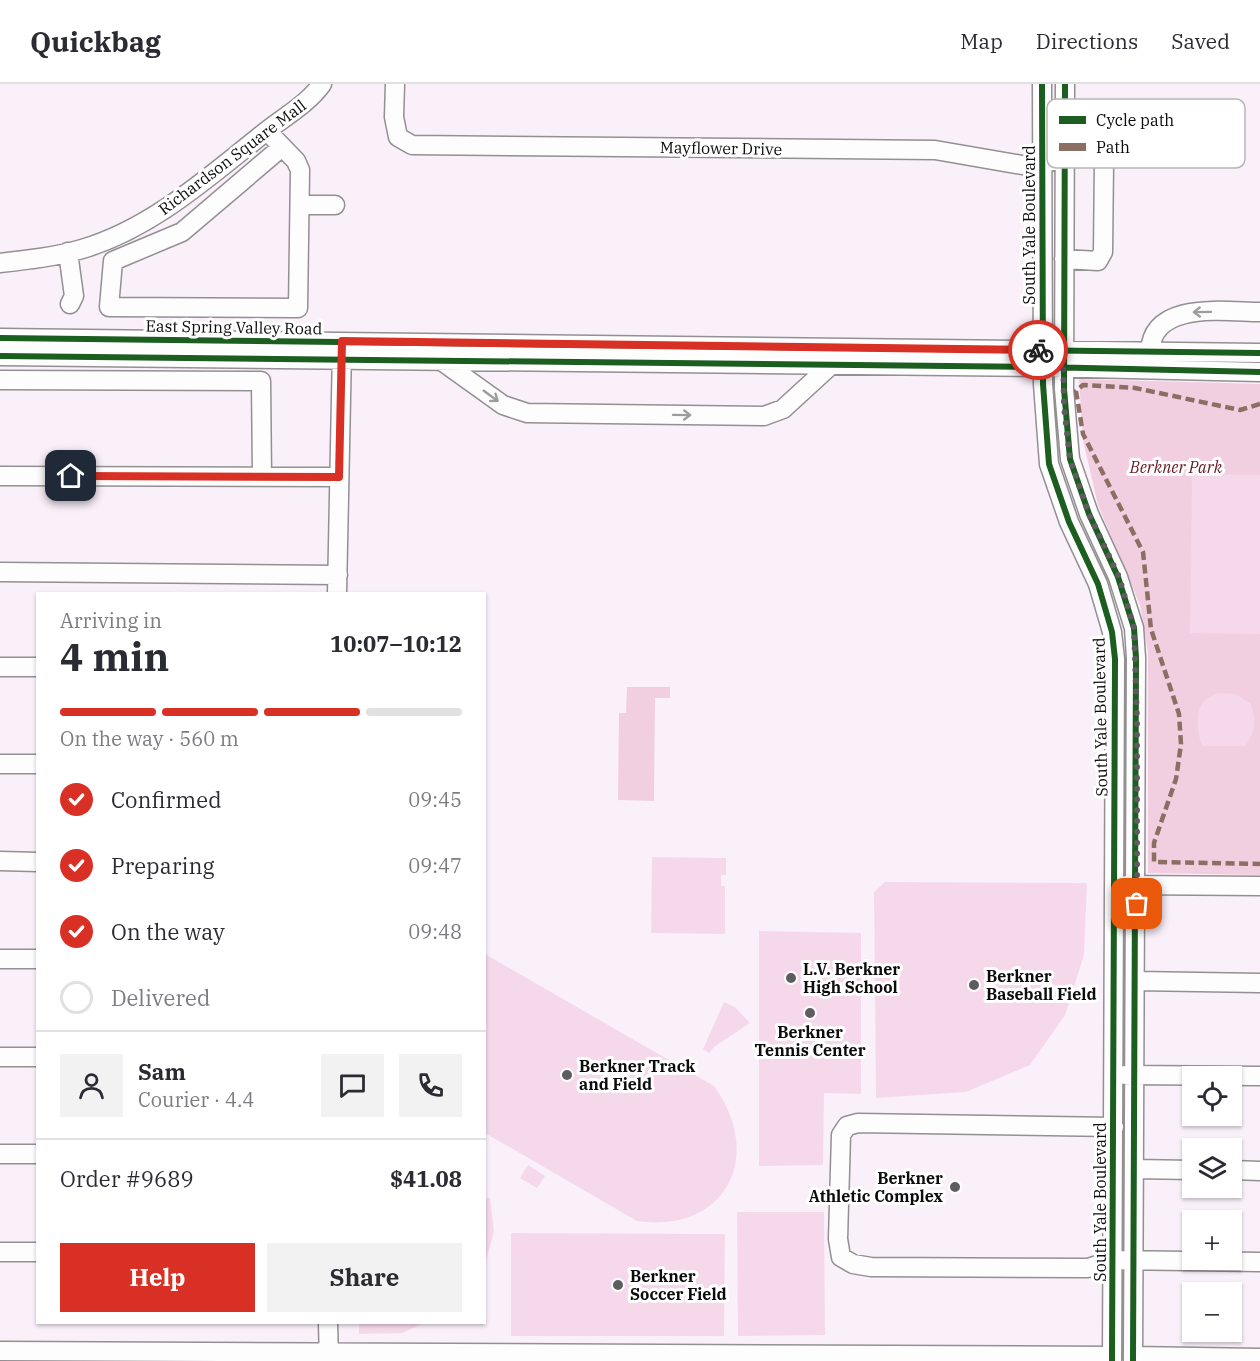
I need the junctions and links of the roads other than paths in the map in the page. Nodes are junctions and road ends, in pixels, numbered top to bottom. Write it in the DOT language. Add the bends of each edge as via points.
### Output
graph roads {
  1 [pos="322,84"];
  2 [pos="395,84"];
  3 [pos="1042,84"];
  4 [pos="1065,84"];
  5 [pos="1065,99"];
  6 [pos="267,130"];
  7 [pos="282,147"];
  8 [pos="1047,163"];
  9 [pos="1043,164"];
  10 [pos="1064,168"];
  11 [pos="1104,168"];
  12 [pos="300,205"];
  13 [pos="335,205"];
  14 [pos="148,219"];
  15 [pos="159,243"];
  16 [pos="68,252"];
  17 [pos="1064,259"];
  18 [pos="0,263"];
  19 [pos="70,304"];
  20 [pos="132,308"];
  21 [pos="1260,312"];
  22 [pos="0,338"];
  23 [pos="342,341"];
  24 [pos="131,348"];
  25 [pos="1150,352"];
  26 [pos="1260,353"];
  27 [pos="0,356"];
  28 [pos="1043,359"];
  29 [pos="1063,359"];
  30 [pos="341,361"];
  31 [pos="443,362"];
  32 [pos="831,365"];
  33 [pos="1260,372"];
  34 [pos="0,380"];
  35 [pos="0,476"];
  36 [pos="262,477"];
  37 [pos="339,477"];
  38 [pos="0,572"];
  39 [pos="338,575"];
  40 [pos="338,592"];
  41 [pos="1126,603"];
  42 [pos="1106,609"];
  43 [pos="0,667"];
  44 [pos="36,667"];
  45 [pos="0,764"];
  46 [pos="36,764"];
  47 [pos="1115,852"];
  48 [pos="1137,852"];
  49 [pos="0,861"];
  50 [pos="36,862"];
  51 [pos="1115,885"];
  52 [pos="1137,885"];
  53 [pos="1260,886"];
  54 [pos="0,959"];
  55 [pos="36,959"];
  56 [pos="1136,981"];
  57 [pos="1260,983"];
  58 [pos="0,1056"];
  59 [pos="36,1057"];
  60 [pos="1114,1075"];
  61 [pos="1136,1075"];
  62 [pos="1260,1076"];
  63 [pos="1114,1127"];
  64 [pos="0,1154"];
  65 [pos="36,1154"];
  66 [pos="1135,1169"];
  67 [pos="1182,1170"];
  68 [pos="1242,1170"];
  69 [pos="1260,1171"];
  70 [pos="0,1252"];
  71 [pos="36,1252"];
  72 [pos="1113,1260"];
  73 [pos="1135,1260"];
  74 [pos="1260,1262"];
  75 [pos="328,1324"];
  76 [pos="0,1351"];
  77 [pos="328,1357"];
  78 [pos="1112,1358"];
  79 [pos="1260,1358"];
  80 [pos="1133,1359"];
  1 -- 6 [label="street, Richardson Square Mall" via="300,107"];
  2 -- 9 [label="street, Mayflower Drive" via="398,137 412,145 935,150 1022,165"];
  3 -- 9 [label="street, South Yale Boulevard"];
  4 -- 5 [label="street, South Yale Boulevard"];
  6 -- 7 [label="street"];
  6 -- 14 [label="street, Richardson Square Mall" via="193,190"];
  7 -- 12 [label="street" via="299,166"];
  7 -- 15 [label="street" via="201,218"];
  8 -- 9 [label="street, Mayflower Drive"];
  9 -- 28 [label="street, South Yale Boulevard"];
  10 -- 17 [label="street, South Yale Boulevard"];
  11 -- 17 [label="street, Mayflower Drive" via="1103,252 1098,261"];
  12 -- 13 [label="street"];
  12 -- 20 [label="street" via="298,308"];
  14 -- 15 [label="street"];
  14 -- 16 [label="street, Richardson Square Mall" via="122,233"];
  15 -- 20 [label="street" via="111,263 109,307"];
  16 -- 18 [label="street, Richardson Square Mall"];
  16 -- 19 [label="street" via="74,296"];
  17 -- 29 [label="street, South Yale Boulevard"];
  20 -- 24 [label="street"];
  21 -- 25 [label="street, one-way" via="1180,314 1160,329 1150,343"];
  22 -- 24 [label="street, East Spring Valley Road"];
  23 -- 24 [label="street, East Spring Valley Road"];
  23 -- 28 [label="street, East Spring Valley Road"];
  23 -- 30 [label="street"];
  24 -- 27 [label="street, East Spring Valley Road"];
  24 -- 30 [label="street, East Spring Valley Road"];
  25 -- 26 [label="street, East Spring Valley Road"];
  25 -- 29 [label="street, East Spring Valley Road"];
  28 -- 29 [label="street, East Spring Valley Road"];
  28 -- 32 [label="street, East Spring Valley Road"];
  28 -- 42 [label="street, South Yale Boulevard" via="1049,464"];
  29 -- 33 [label="street, East Spring Valley Road"];
  29 -- 41 [label="street, South Yale Boulevard" via="1070,459"];
  30 -- 31 [label="street, East Spring Valley Road"];
  30 -- 37 [label="street"];
  31 -- 32 [label="street, East Spring Valley Road"];
  31 -- 32 [label="street, one-way" via="503,405 527,413 764,416 783,409"];
  34 -- 36 [label="street" via="261,381"];
  35 -- 36 [label="street"];
  36 -- 37 [label="street"];
  37 -- 39 [label="street"];
  38 -- 39 [label="street"];
  39 -- 40 [label="street"];
  41 -- 42 [label="street"];
  41 -- 48 [label="street, South Yale Boulevard" via="1134,628 1136,658"];
  42 -- 47 [label="street, South Yale Boulevard" via="1115,659"];
  43 -- 44 [label="street"];
  45 -- 46 [label="street"];
  47 -- 48 [label="street"];
  47 -- 51 [label="street, South Yale Boulevard"];
  48 -- 52 [label="street, South Yale Boulevard"];
  49 -- 50 [label="street"];
  51 -- 52 [label="street"];
  51 -- 60 [label="street, South Yale Boulevard"];
  52 -- 53 [label="street"];
  52 -- 56 [label="street, South Yale Boulevard"];
  54 -- 55 [label="street"];
  56 -- 57 [label="street"];
  56 -- 61 [label="street, South Yale Boulevard"];
  58 -- 59 [label="street"];
  60 -- 61 [label="street"];
  60 -- 63 [label="street, South Yale Boulevard"];
  61 -- 62 [label="street"];
  61 -- 66 [label="street, South Yale Boulevard"];
  63 -- 72 [label="street, South Yale Boulevard"];
  63 -- 72 [label="street" via="858,1123 848,1126 841,1135 838,1239 841,1257 871,1267 1088,1268"];
  64 -- 65 [label="street"];
  66 -- 67 [label="street"];
  66 -- 73 [label="street, South Yale Boulevard"];
  68 -- 69 [label="street"];
  70 -- 71 [label="street"];
  72 -- 73 [label="street"];
  72 -- 78 [label="street, South Yale Boulevard"];
  73 -- 74 [label="street"];
  73 -- 80 [label="street, South Yale Boulevard"];
  75 -- 77 [label="street"];
  76 -- 77 [label="street"];
  77 -- 78 [label="street"];
  79 -- 80 [label="street"];
}
